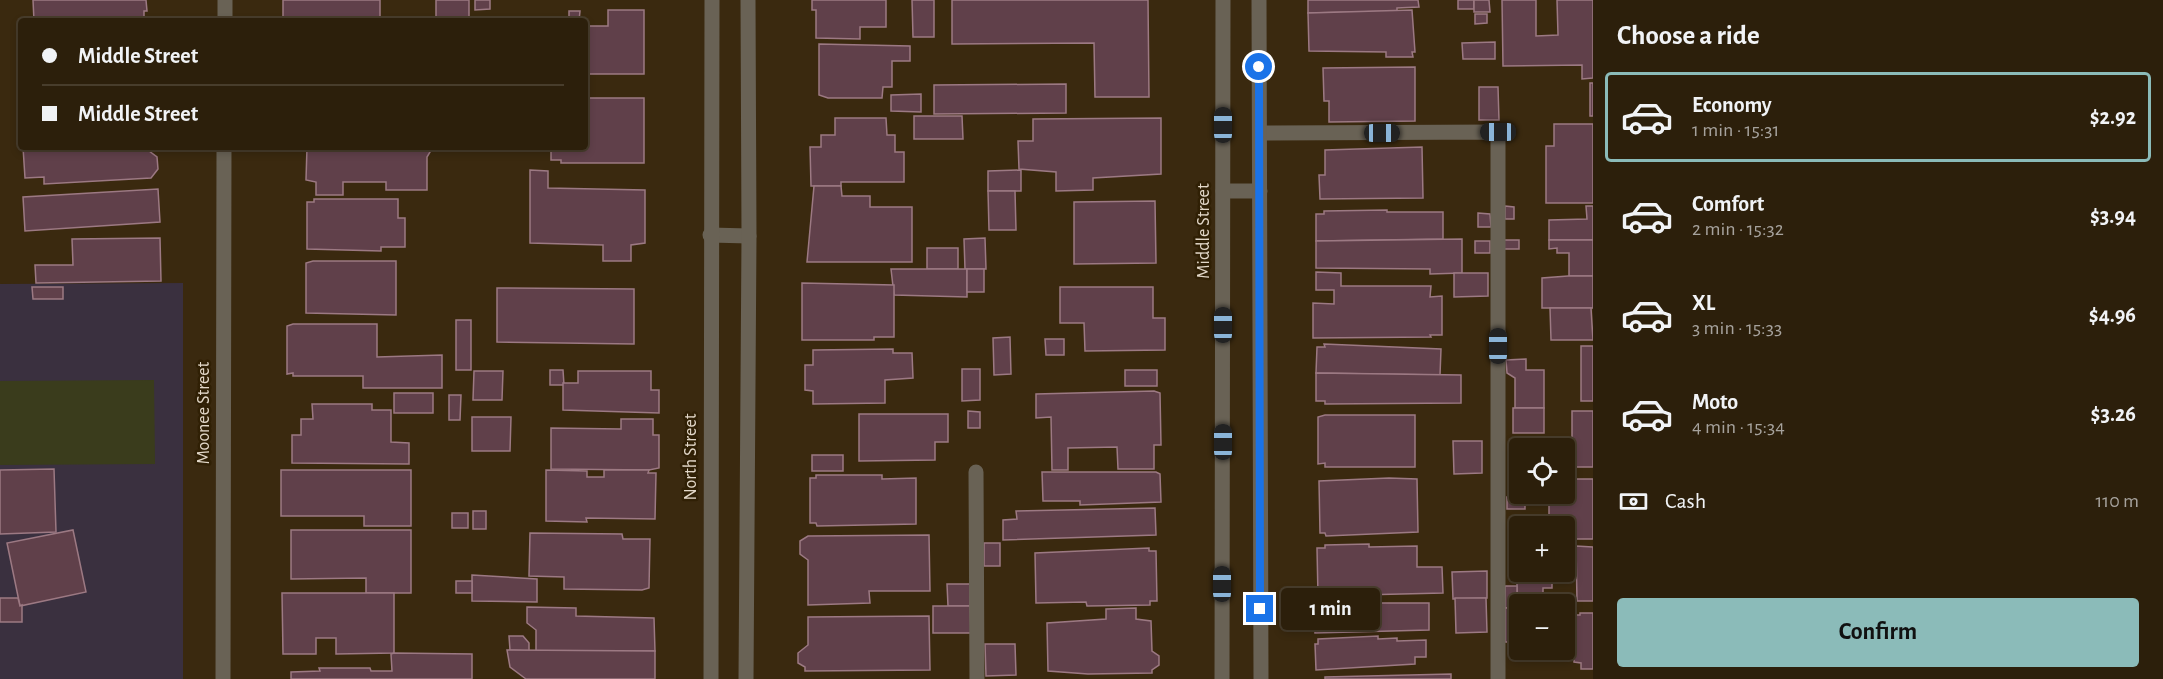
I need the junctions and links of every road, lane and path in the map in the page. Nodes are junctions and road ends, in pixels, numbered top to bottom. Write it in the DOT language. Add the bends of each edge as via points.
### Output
graph roads {
  1 [pos="225,0"];
  2 [pos="712,0"];
  3 [pos="748,0"];
  4 [pos="1223,0"];
  5 [pos="1259,0"];
  6 [pos="225,18"];
  7 [pos="1260,133"];
  8 [pos="225,150"];
  9 [pos="1223,191"];
  10 [pos="1260,191"];
  11 [pos="710,235"];
  12 [pos="749,236"];
  13 [pos="976,472"];
  14 [pos="223,679"];
  15 [pos="711,679"];
  16 [pos="746,679"];
  17 [pos="977,679"];
  18 [pos="1222,679"];
  19 [pos="1261,679"];
  20 [pos="1498,679"];
  1 -- 6 [label="street"];
  2 -- 11 [label="street, North Street"];
  3 -- 12 [label="street"];
  4 -- 9 [label="street, Middle Street"];
  5 -- 7 [label="street"];
  7 -- 10 [label="street"];
  7 -- 20 [label="street" via="1498,132"];
  8 -- 14 [label="street, Moonee Street"];
  9 -- 10 [label="street"];
  9 -- 18 [label="street, Middle Street"];
  10 -- 19 [label="street"];
  11 -- 12 [label="street"];
  11 -- 15 [label="street, North Street"];
  12 -- 16 [label="street"];
  13 -- 17 [label="street"];
}
